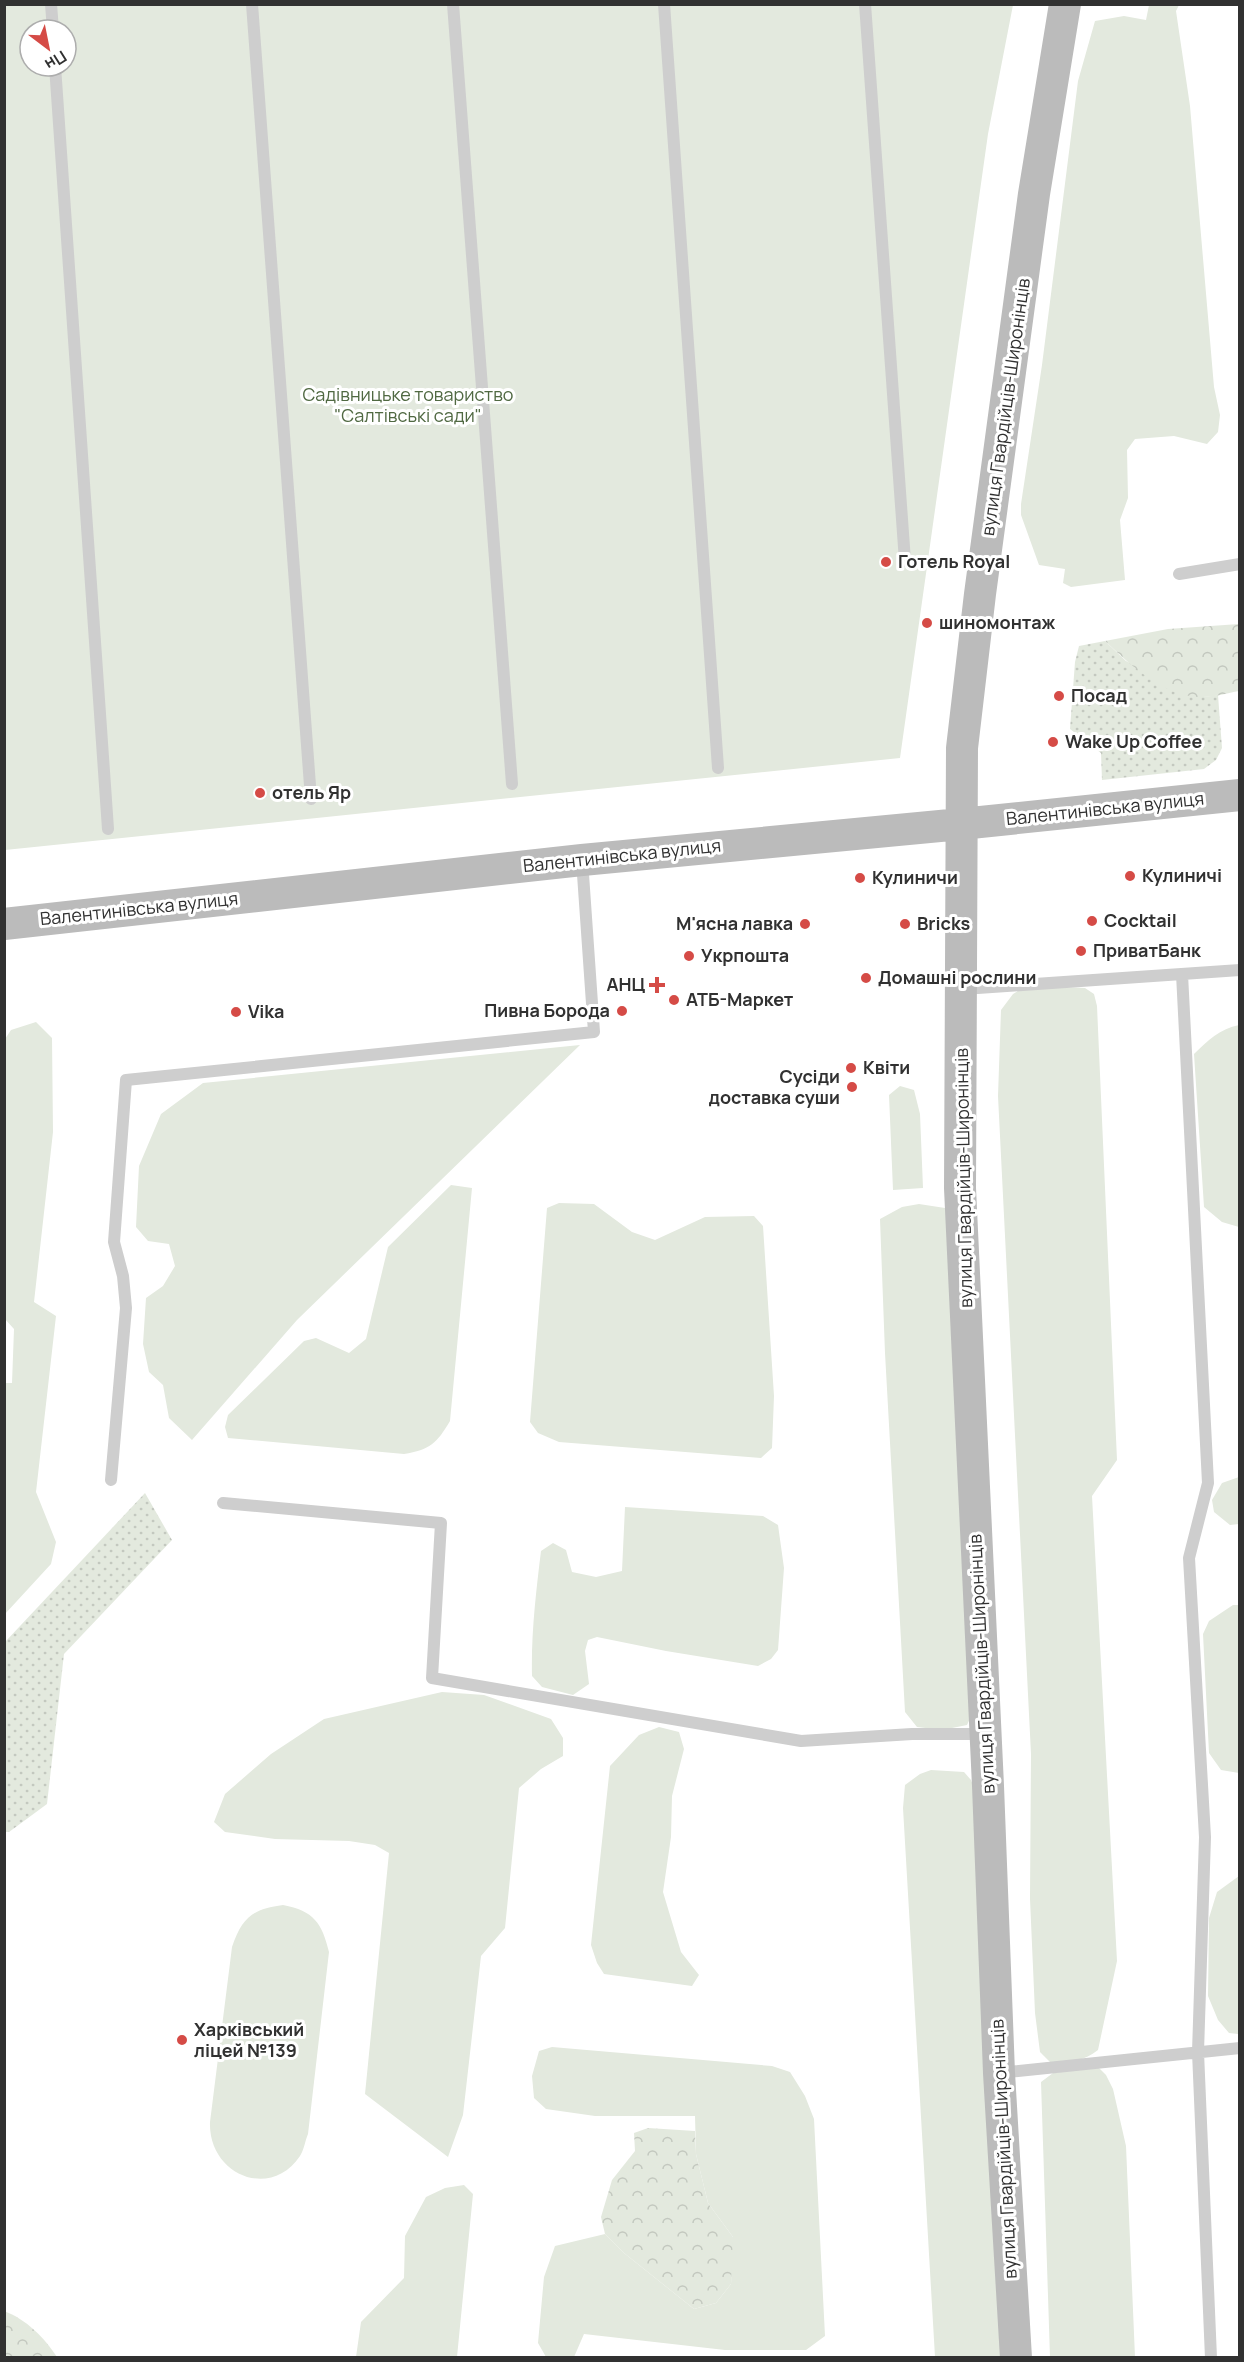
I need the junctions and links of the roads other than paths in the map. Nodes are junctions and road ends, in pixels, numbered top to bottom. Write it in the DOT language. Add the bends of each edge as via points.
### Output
graph roads {
  1 [pos="252,4"];
  2 [pos="453,4"];
  3 [pos="664,4"];
  4 [pos="865,4"];
  5 [pos="1065,4"];
  6 [pos="56,78"];
  7 [pos="905,561"];
  8 [pos="1239,564"];
  9 [pos="1179,574"];
  10 [pos="718,768"];
  11 [pos="512,784"];
  12 [pos="1239,795"];
  13 [pos="311,799"];
  14 [pos="961,824"];
  15 [pos="108,829"];
  16 [pos="582,860"];
  17 [pos="4,924"];
  18 [pos="1239,970"];
  19 [pos="1182,974"];
  20 [pos="962,989"];
  21 [pos="111,1480"];
  22 [pos="223,1503"];
  23 [pos="986,1734"];
  24 [pos="1239,2048"];
  25 [pos="1198,2052"];
  26 [pos="999,2073"];
  27 [pos="1016,2358"];
  28 [pos="1211,2358"];
  1 -- 13 [label="lane"];
  2 -- 11 [label="lane"];
  3 -- 10 [label="lane"];
  4 -- 7 [label="lane"];
  5 -- 14 [label="main road, вулиця Гвардійців-Широнінців" via="1034,194 973,648 962,748"];
  6 -- 15 [label="lane"];
  8 -- 9 [label="lane"];
  12 -- 14 [label="main road, Валентинівська вулиця"];
  14 -- 16 [label="main road, Валентинівська вулиця"];
  14 -- 20 [label="main road, вулиця Гвардійців-Широнінців"];
  16 -- 17 [label="main road, Валентинівська вулиця"];
  16 -- 21 [label="lane" via="594,1032 126,1080 114,1242 126,1308"];
  18 -- 19 [label="lane"];
  19 -- 20 [label="lane"];
  19 -- 25 [label="lane" via="1208,1482 1189,1558 1205,1838"];
  20 -- 23 [label="main road, вулиця Гвардійців-Широнінців" via="960,1188"];
  22 -- 23 [label="lane" via="441,1523 432,1678 801,1741"];
  23 -- 26 [label="main road, вулиця Гвардійців-Широнінців"];
  24 -- 25 [label="lane"];
  25 -- 26 [label="lane"];
  25 -- 28 [label="lane"];
  26 -- 27 [label="main road, вулиця Гвардійців-Широнінців"];
}
